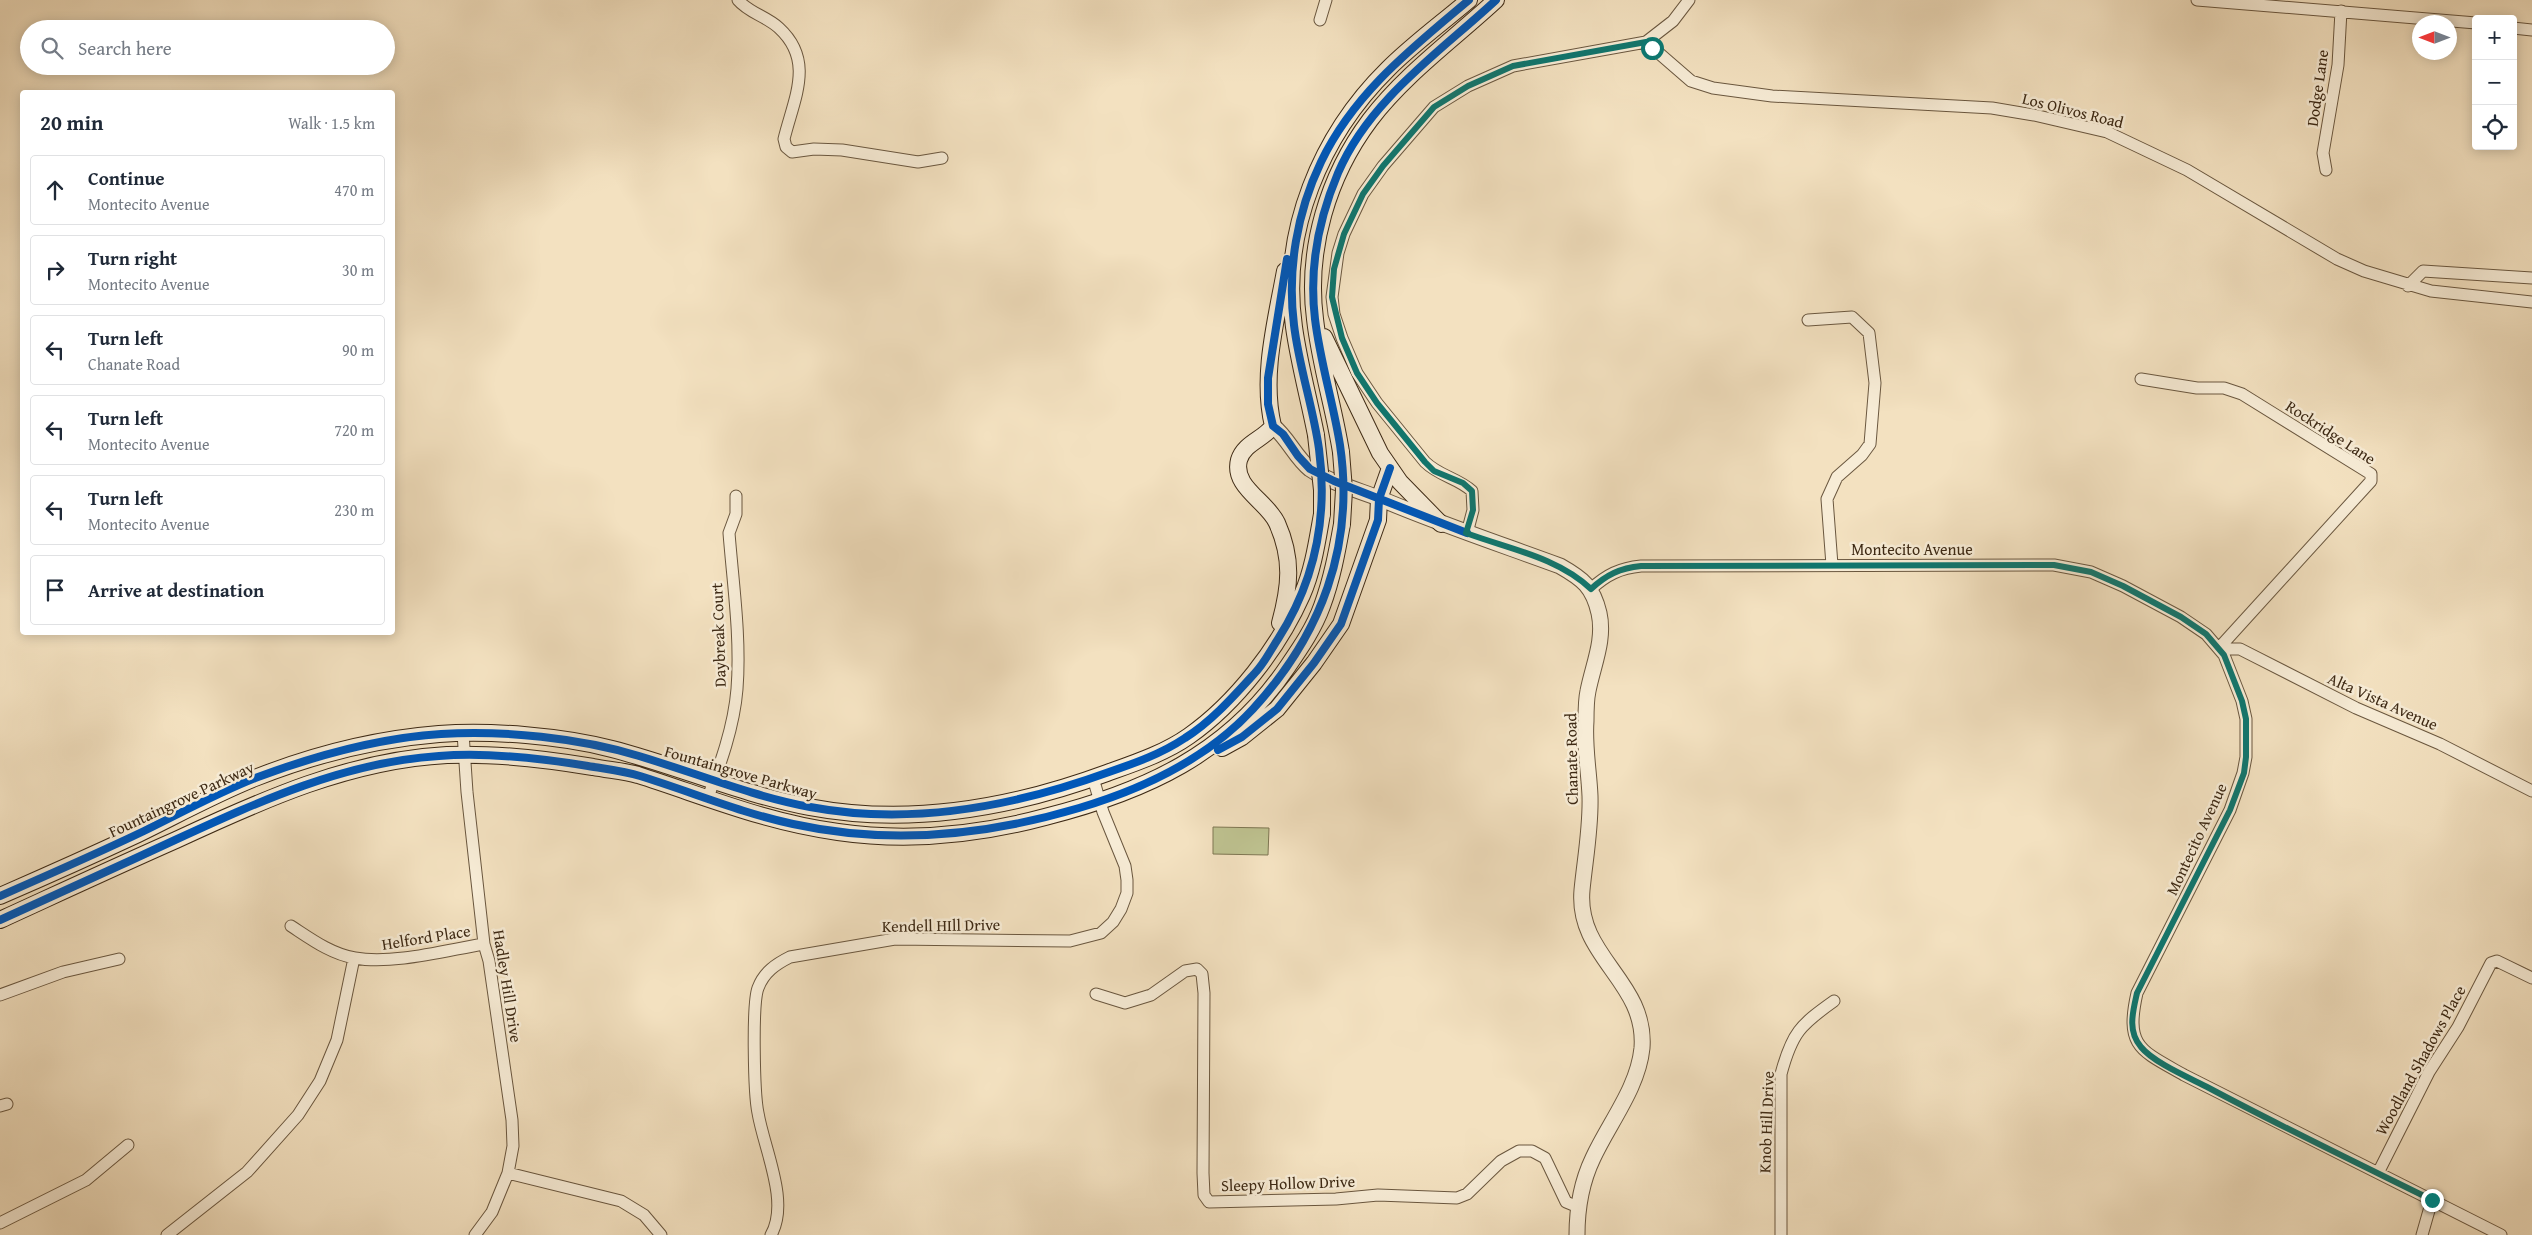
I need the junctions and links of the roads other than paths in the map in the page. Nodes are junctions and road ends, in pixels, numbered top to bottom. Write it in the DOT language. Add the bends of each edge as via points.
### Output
graph roads {
  1 [pos="738,0"];
  2 [pos="1326,0"];
  3 [pos="1469,0"];
  4 [pos="1496,0"];
  5 [pos="1688,0"];
  6 [pos="2197,0"];
  7 [pos="2341,11"];
  8 [pos="1320,20"];
  9 [pos="2472,23"];
  10 [pos="2517,28"];
  11 [pos="2532,30"];
  12 [pos="1646,42"];
  13 [pos="942,158"];
  14 [pos="2326,170"];
  15 [pos="1302,217"];
  16 [pos="2532,278"];
  17 [pos="2408,286"];
  18 [pos="1312,287"];
  19 [pos="2532,302"];
  20 [pos="1808,320"];
  21 [pos="2141,379"];
  22 [pos="1273,426"];
  23 [pos="1390,468"];
  24 [pos="736,496"];
  25 [pos="1380,499"];
  26 [pos="1441,524"];
  27 [pos="1466,533"];
  28 [pos="1832,565"];
  29 [pos="1591,589"];
  30 [pos="2219,648"];
  31 [pos="1259,670"];
  32 [pos="463,733"];
  33 [pos="464,754"];
  34 [pos="1197,758"];
  35 [pos="1093,778"];
  36 [pos="714,782"];
  37 [pos="2532,792"];
  38 [pos="707,800"];
  39 [pos="1101,801"];
  40 [pos="0,896"];
  41 [pos="0,920"];
  42 [pos="290,926"];
  43 [pos="484,944"];
  44 [pos="354,958"];
  45 [pos="119,959"];
  46 [pos="2532,978"];
  47 [pos="1096,994"];
  48 [pos="0,996"];
  49 [pos="1834,1001"];
  50 [pos="128,1144"];
  51 [pos="508,1173"];
  52 [pos="2378,1174"];
  53 [pos="2432,1200"];
  54 [pos="1578,1207"];
  55 [pos="0,1223"];
  56 [pos="167,1235"];
  57 [pos="475,1235"];
  58 [pos="661,1235"];
  59 [pos="771,1235"];
  60 [pos="1577,1235"];
  61 [pos="1781,1235"];
  62 [pos="2422,1235"];
  63 [pos="2501,1235"];
  1 -- 13 [label="street" via="746,10 777,26 799,54 800,77 784,139 792,152 842,150 918,162"];
  2 -- 8 [label="street"];
  3 -- 15 [label="main road, Fountaingrove Parkway" via="1388,69 1348,116 1322,159 1306,197"];
  4 -- 18 [label="main road, Fountaingrove Parkway" via="1407,80 1370,120 1340,167 1324,213"];
  5 -- 12 [label="street" via="1673,21"];
  6 -- 7 [label="street"];
  7 -- 9 [label="street"];
  7 -- 14 [label="street, Dodge Lane" via="2338,65 2323,153"];
  10 -- 11 [label="street"];
  12 -- 17 [label="street, Los Olivos Road" via="1691,81 1713,88 1772,96 1992,108 2107,132 2187,170 2337,259"];
  12 -- 27 [label="street" via="1513,66 1468,86 1434,107 1363,194 1344,234 1334,269 1332,297 1342,338 1357,373 1377,403 1425,462 1434,471 1463,483 1472,491 1473,510"];
  15 -- 22 [label="main road" via="1288,250 1270,368 1268,404"];
  15 -- 31 [label="main road, Fountaingrove Parkway, bridge" via="1294,247 1294,326 1316,435 1322,514 1314,560 1302,595"];
  16 -- 17 [label="street" via="2423,271"];
  17 -- 19 [label="street, Los Olivos Road"];
  18 -- 23 [label="main road" via="1322,331"];
  18 -- 34 [label="main road, Fountaingrove Parkway, bridge" via="1316,327 1341,452 1344,490 1335,566 1321,609 1280,678 1224,738"];
  20 -- 28 [label="street" via="1852,316 1869,333 1875,383 1870,444 1837,477 1827,499"];
  21 -- 30 [label="street, Rockridge Lane" via="2197,388 2224,388 2242,394 2371,474 2371,481"];
  22 -- 25 [label="street" via="1310,469"];
  22 -- 31 [label="main road" via="1243,451 1238,467 1245,487 1276,522 1290,570 1279,626"];
  23 -- 25 [label="main road"];
  23 -- 26 [label="main road"];
  24 -- 36 [label="street, Daybreak Court" via="736,514 729,533 738,654 737,691"];
  25 -- 26 [label="street"];
  25 -- 34 [label="main road" via="1378,520 1341,624 1314,663 1277,709 1242,737"];
  26 -- 27 [label="street"];
  27 -- 29 [label="street" via="1560,566 1577,575"];
  28 -- 29 [label="street, Montecito Avenue" via="1641,566 1624,568"];
  28 -- 30 [label="street, Montecito Avenue" via="2054,565 2091,572 2173,613 2206,634"];
  29 -- 54 [label="street, Chanate Road" via="1599,613 1600,636 1585,724 1590,798 1583,915 1589,935 1629,993 1642,1029 1642,1048 1630,1087 1592,1160"];
  30 -- 37 [label="street, Alta Vista Avenue" via="2240,649 2356,708 2440,744"];
  30 -- 52 [label="street, Montecito Avenue" via="2242,701 2246,719 2244,773 2230,810 2137,993 2132,1018 2136,1039 2154,1058 2184,1075"];
  31 -- 35 [label="main road, Fountaingrove Parkway" via="1189,736 1153,756"];
  32 -- 33 [label="street, Hadley Hill Drive"];
  32 -- 36 [label="main road, Fountaingrove Parkway" via="524,736 606,747"];
  32 -- 40 [label="main road, Fountaingrove Parkway" via="367,743 255,778"];
  33 -- 38 [label="main road, Fountaingrove Parkway" via="544,760 634,774"];
  33 -- 41 [label="main road, Fountaingrove Parkway" via="372,764 271,797"];
  33 -- 43 [label="street, Hadley Hill Drive"];
  34 -- 39 [label="main road, Fountaingrove Parkway"];
  35 -- 36 [label="main road, Fountaingrove Parkway" via="1026,800 926,814 811,807"];
  35 -- 39 [label="street, Kendell HIll Drive"];
  36 -- 38 [label="street, Daybreak Court"];
  38 -- 39 [label="main road, Fountaingrove Parkway" via="795,825 883,836 926,836 998,829"];
  39 -- 59 [label="street, Kendell HIll Drive" via="1125,866 1127,893 1113,922 1101,932 1070,941 894,940 790,957 776,963 765,975 756,998 757,1111 778,1199 776,1226"];
  42 -- 44 [label="street, Helford Place" via="326,948"];
  43 -- 44 [label="street, Helford Place" via="379,961"];
  43 -- 51 [label="street, Hadley Hill Drive" via="512,1120 513,1146"];
  44 -- 56 [label="street" via="337,1040 320,1081 298,1115 247,1172"];
  45 -- 48 [label="street" via="63,972"];
  46 -- 52 [label="street, Woodland Shadows Place" via="2497,961 2491,963 2458,1027 2429,1072"];
  47 -- 54 [label="street, Sleepy Hollow Drive" via="1125,1003 1151,995 1184,971 1197,969 1202,974 1203,1173 1204,1194 1209,1202 1378,1195 1457,1198 1467,1194 1500,1160 1519,1152 1532,1152 1545,1158 1566,1202"];
  49 -- 61 [label="street, Knob Hill Drive" via="1804,1022 1788,1048 1780,1074"];
  50 -- 55 [label="street" via="86,1180"];
  51 -- 57 [label="street, Hadley Hill Drive" via="492,1212"];
  51 -- 58 [label="street" via="621,1201 639,1211"];
  52 -- 53 [label="street, Montecito Avenue"];
  53 -- 62 [label="street"];
  53 -- 63 [label="street, Montecito Avenue"];
  54 -- 60 [label="street, Chanate Road"];
}
